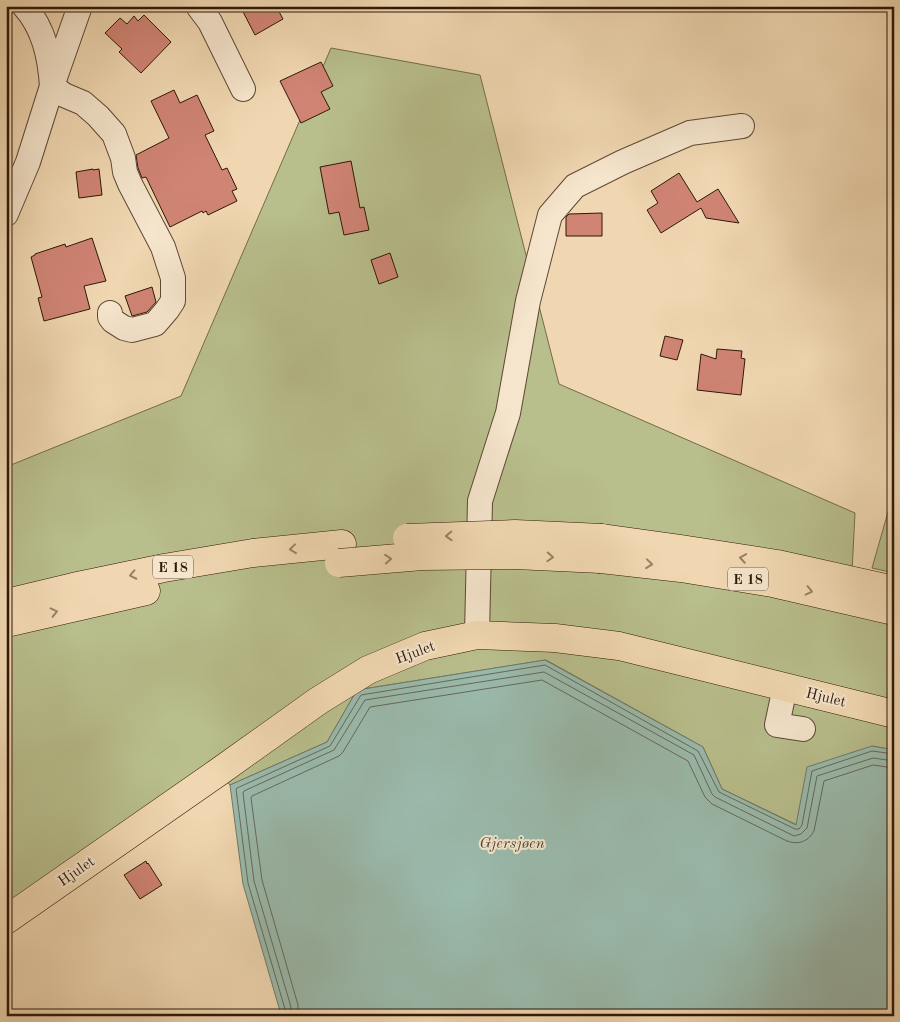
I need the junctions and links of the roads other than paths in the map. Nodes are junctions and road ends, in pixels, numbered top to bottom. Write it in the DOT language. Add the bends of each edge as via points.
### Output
graph roads {
  1 [pos="24,6"];
  2 [pos="80,6"];
  3 [pos="198,6"];
  4 [pos="52,86"];
  5 [pos="243,90"];
  6 [pos="742,126"];
  7 [pos="6,214"];
  8 [pos="110,313"];
  9 [pos="602,549"];
  10 [pos="340,554"];
  11 [pos="894,590"];
  12 [pos="6,603"];
  13 [pos="894,611"];
  14 [pos="6,623"];
  15 [pos="477,635"];
  16 [pos="785,687"];
  17 [pos="894,714"];
  18 [pos="802,729"];
  19 [pos="6,920"];
  1 -- 4 [label="street" via="42,33 51,67"];
  2 -- 4 [label="street"];
  3 -- 5 [label="street" via="210,22"];
  4 -- 7 [label="street" via="28,162"];
  4 -- 8 [label="street" via="83,103 114,134 130,184 163,247 173,278 173,301 155,324 132,330 113,321"];
  6 -- 15 [label="street" via="690,133 623,162 575,186 550,215 528,301 508,412 480,501"];
  9 -- 10 [label="main road, E 18, bridge" via="496,555"];
  11 -- 9 [label="main road, E 18, one-way" via="777,564 681,549"];
  9 -- 13 [label="main road, E 18, one-way"];
  10 -- 12 [label="main road, E 18, one-way" via="253,553"];
  14 -- 10 [label="main road, E 18, one-way" via="168,586"];
  15 -- 16 [label="main road, Hjulet" via="556,638 619,646"];
  15 -- 19 [label="main road, Hjulet" via="425,646 368,670 318,701"];
  16 -- 17 [label="main road, Hjulet"];
  16 -- 18 [label="street" via="778,725"];
}
